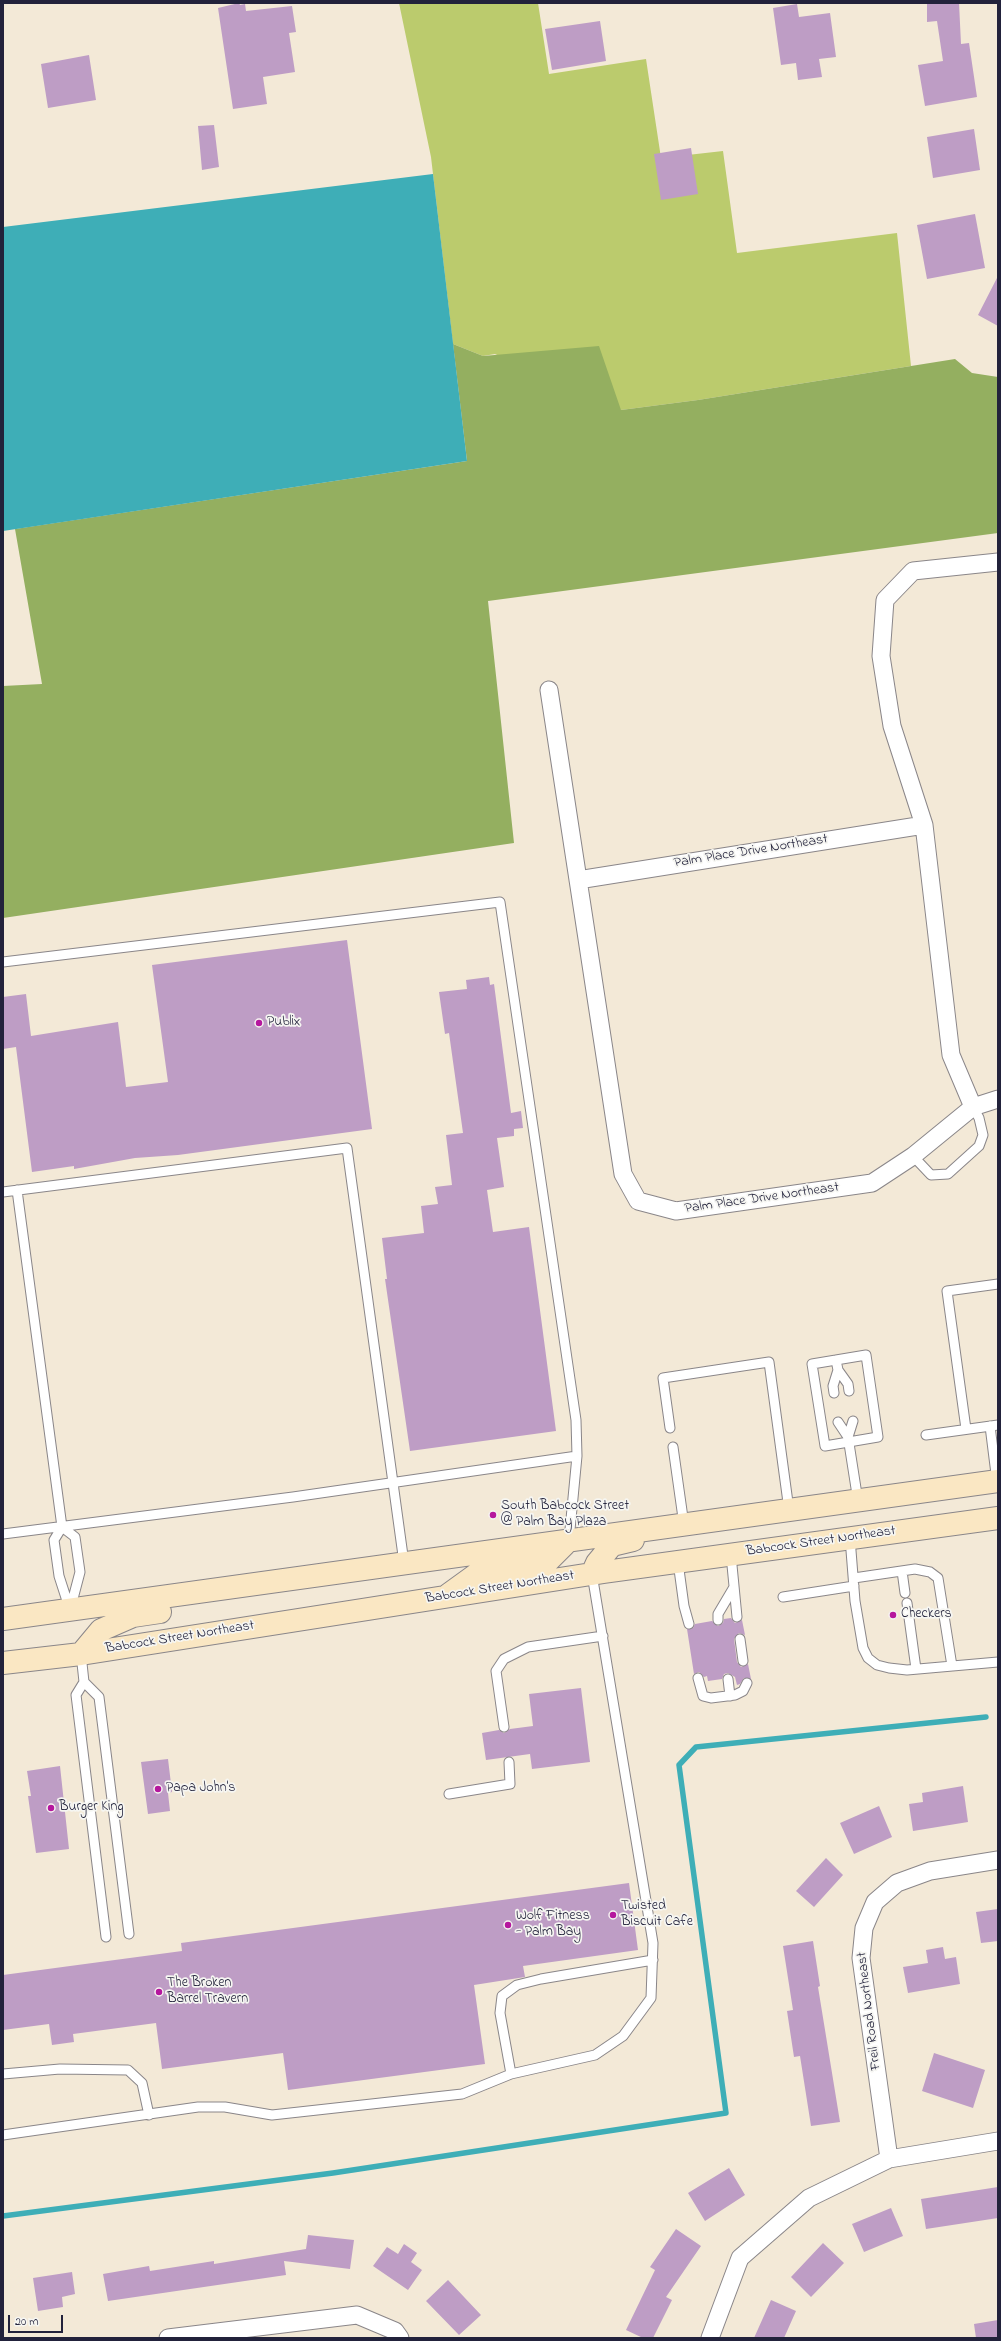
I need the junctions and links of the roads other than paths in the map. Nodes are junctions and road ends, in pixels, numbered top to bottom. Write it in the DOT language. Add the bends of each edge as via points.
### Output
graph roads {
  1 [pos="998,562"];
  2 [pos="549,690"];
  3 [pos="924,825"];
  4 [pos="578,880"];
  5 [pos="3,962"];
  6 [pos="998,1099"];
  7 [pos="973,1107"];
  8 [pos="913,1156"];
  9 [pos="17,1190"];
  10 [pos="3,1192"];
  11 [pos="998,1284"];
  12 [pos="836,1360"];
  13 [pos="838,1370"];
  14 [pos="849,1391"];
  15 [pos="834,1393"];
  16 [pos="853,1421"];
  17 [pos="838,1422"];
  18 [pos="994,1425"];
  19 [pos="670,1428"];
  20 [pos="966,1429"];
  21 [pos="926,1435"];
  22 [pos="848,1440"];
  23 [pos="673,1447"];
  24 [pos="577,1456"];
  25 [pos="393,1483"];
  26 [pos="998,1485"];
  27 [pos="858,1501"];
  28 [pos="789,1510"];
  29 [pos="998,1518"];
  30 [pos="680,1525"];
  31 [pos="62,1527"];
  32 [pos="3,1534"];
  33 [pos="850,1538"];
  34 [pos="569,1540"];
  35 [pos="731,1555"];
  36 [pos="678,1562"];
  37 [pos="404,1563"];
  38 [pos="902,1571"];
  39 [pos="592,1574"];
  40 [pos="854,1582"];
  41 [pos="254,1584"];
  42 [pos="734,1587"];
  43 [pos="905,1593"];
  44 [pos="446,1597"];
  45 [pos="783,1598"];
  46 [pos="907,1603"];
  47 [pos="70,1610"];
  48 [pos="737,1617"];
  49 [pos="3,1619"];
  50 [pos="718,1620"];
  51 [pos="689,1624"];
  52 [pos="603,1636"];
  53 [pos="740,1639"];
  54 [pos="81,1654"];
  55 [pos="744,1661"];
  56 [pos="998,1662"];
  57 [pos="3,1663"];
  58 [pos="952,1666"];
  59 [pos="916,1669"];
  60 [pos="698,1678"];
  61 [pos="728,1679"];
  62 [pos="84,1682"];
  63 [pos="747,1683"];
  64 [pos="730,1696"];
  65 [pos="504,1727"];
  66 [pos="509,1762"];
  67 [pos="449,1794"];
  68 [pos="998,1860"];
  69 [pos="130,1934"];
  70 [pos="106,1937"];
  71 [pos="653,1960"];
  72 [pos="3,2074"];
  73 [pos="511,2074"];
  74 [pos="148,2115"];
  75 [pos="3,2135"];
  76 [pos="998,2141"];
  77 [pos="889,2159"];
  78 [pos="168,2338"];
  79 [pos="400,2338"];
  80 [pos="710,2338"];
  1 -- 3 [label="street" via="913,571 885,600 881,656 892,726"];
  2 -- 4 [label="street, Palm Place Drive Northeast"];
  3 -- 4 [label="street, Palm Place Drive Northeast"];
  3 -- 7 [label="street" via="951,1055"];
  4 -- 8 [label="street, Palm Place Drive Northeast" via="623,1174 638,1201 676,1211 872,1183"];
  5 -- 24 [label="lane" via="500,902 576,1420"];
  6 -- 7 [label="street, Palm Place Drive Northeast"];
  7 -- 8 [label="street, Palm Place Drive Northeast"];
  7 -- 8 [label="lane" via="983,1135 979,1146 948,1174 931,1175"];
  9 -- 10 [label="lane"];
  9 -- 25 [label="lane" via="347,1148"];
  9 -- 31 [label="lane"];
  11 -- 20 [label="lane" via="947,1291"];
  12 -- 13 [label="lane"];
  12 -- 22 [label="lane" via="812,1364 813,1372 825,1446"];
  12 -- 22 [label="lane" via="866,1355 878,1437"];
  13 -- 14 [label="lane" via="848,1384"];
  13 -- 15 [label="lane" via="832,1386"];
  16 -- 22 [label="lane"];
  17 -- 22 [label="lane"];
  18 -- 20 [label="lane"];
  18 -- 26 [label="lane"];
  19 -- 28 [label="lane" via="663,1378 769,1362"];
  20 -- 21 [label="lane"];
  22 -- 27 [label="lane"];
  23 -- 30 [label="lane"];
  24 -- 25 [label="lane"];
  24 -- 34 [label="lane"];
  25 -- 31 [label="lane"];
  25 -- 37 [label="lane"];
  26 -- 27 [label="main road"];
  27 -- 28 [label="main road"];
  28 -- 30 [label="main road"];
  29 -- 33 [label="main road, Babcock Street Northeast"];
  30 -- 34 [label="main road"];
  30 -- 39 [label="main road" via="660,1534 612,1545 597,1563"];
  31 -- 32 [label="lane"];
  31 -- 47 [label="lane" via="54,1540 59,1576"];
  31 -- 47 [label="lane" via="75,1537 80,1572"];
  33 -- 35 [label="main road, Babcock Street Northeast"];
  33 -- 40 [label="lane"];
  34 -- 37 [label="main road"];
  34 -- 44 [label="main road" via="547,1562 477,1574"];
  35 -- 36 [label="main road, Babcock Street Northeast"];
  35 -- 42 [label="lane"];
  36 -- 39 [label="main road, Babcock Street Northeast"];
  36 -- 51 [label="lane"];
  37 -- 41 [label="main road"];
  38 -- 40 [label="lane"];
  38 -- 43 [label="lane"];
  38 -- 58 [label="lane" via="915,1569 930,1572 938,1578"];
  39 -- 44 [label="main road, Babcock Street Northeast"];
  39 -- 52 [label="lane"];
  40 -- 45 [label="lane"];
  40 -- 59 [label="lane" via="863,1648 868,1658 877,1665 889,1668"];
  41 -- 47 [label="main road"];
  41 -- 54 [label="main road" via="207,1604 133,1616 101,1630"];
  42 -- 48 [label="lane"];
  42 -- 50 [label="lane" via="718,1614"];
  44 -- 54 [label="main road, Babcock Street Northeast"];
  46 -- 59 [label="lane"];
  47 -- 49 [label="main road"];
  52 -- 65 [label="lane" via="528,1647 504,1659 496,1671"];
  52 -- 71 [label="lane" via="653,1943"];
  53 -- 55 [label="lane"];
  54 -- 57 [label="main road, Babcock Street Northeast"];
  54 -- 62 [label="lane"];
  56 -- 58 [label="lane"];
  58 -- 59 [label="lane"];
  60 -- 64 [label="lane" via="704,1696"];
  61 -- 64 [label="lane"];
  62 -- 69 [label="lane" via="98,1697"];
  62 -- 70 [label="lane" via="76,1695"];
  63 -- 64 [label="lane" via="743,1691"];
  66 -- 67 [label="lane" via="510,1784"];
  68 -- 77 [label="street, Freil Road Northeast" via="930,1870 897,1883 875,1902 864,1928 860,1958"];
  71 -- 73 [label="lane" via="651,1998 623,2036 595,2056"];
  71 -- 73 [label="lane" via="517,1984 502,1996 500,2013"];
  72 -- 74 [label="lane" via="60,2069 128,2070 142,2083"];
  73 -- 74 [label="lane" via="462,2094 446,2096 272,2115 225,2107 198,2107"];
  74 -- 75 [label="lane"];
  76 -- 77 [label="street"];
  77 -- 80 [label="street" via="809,2198 740,2258"];
  78 -- 79 [label="street" via="358,2315 395,2331"];
}
